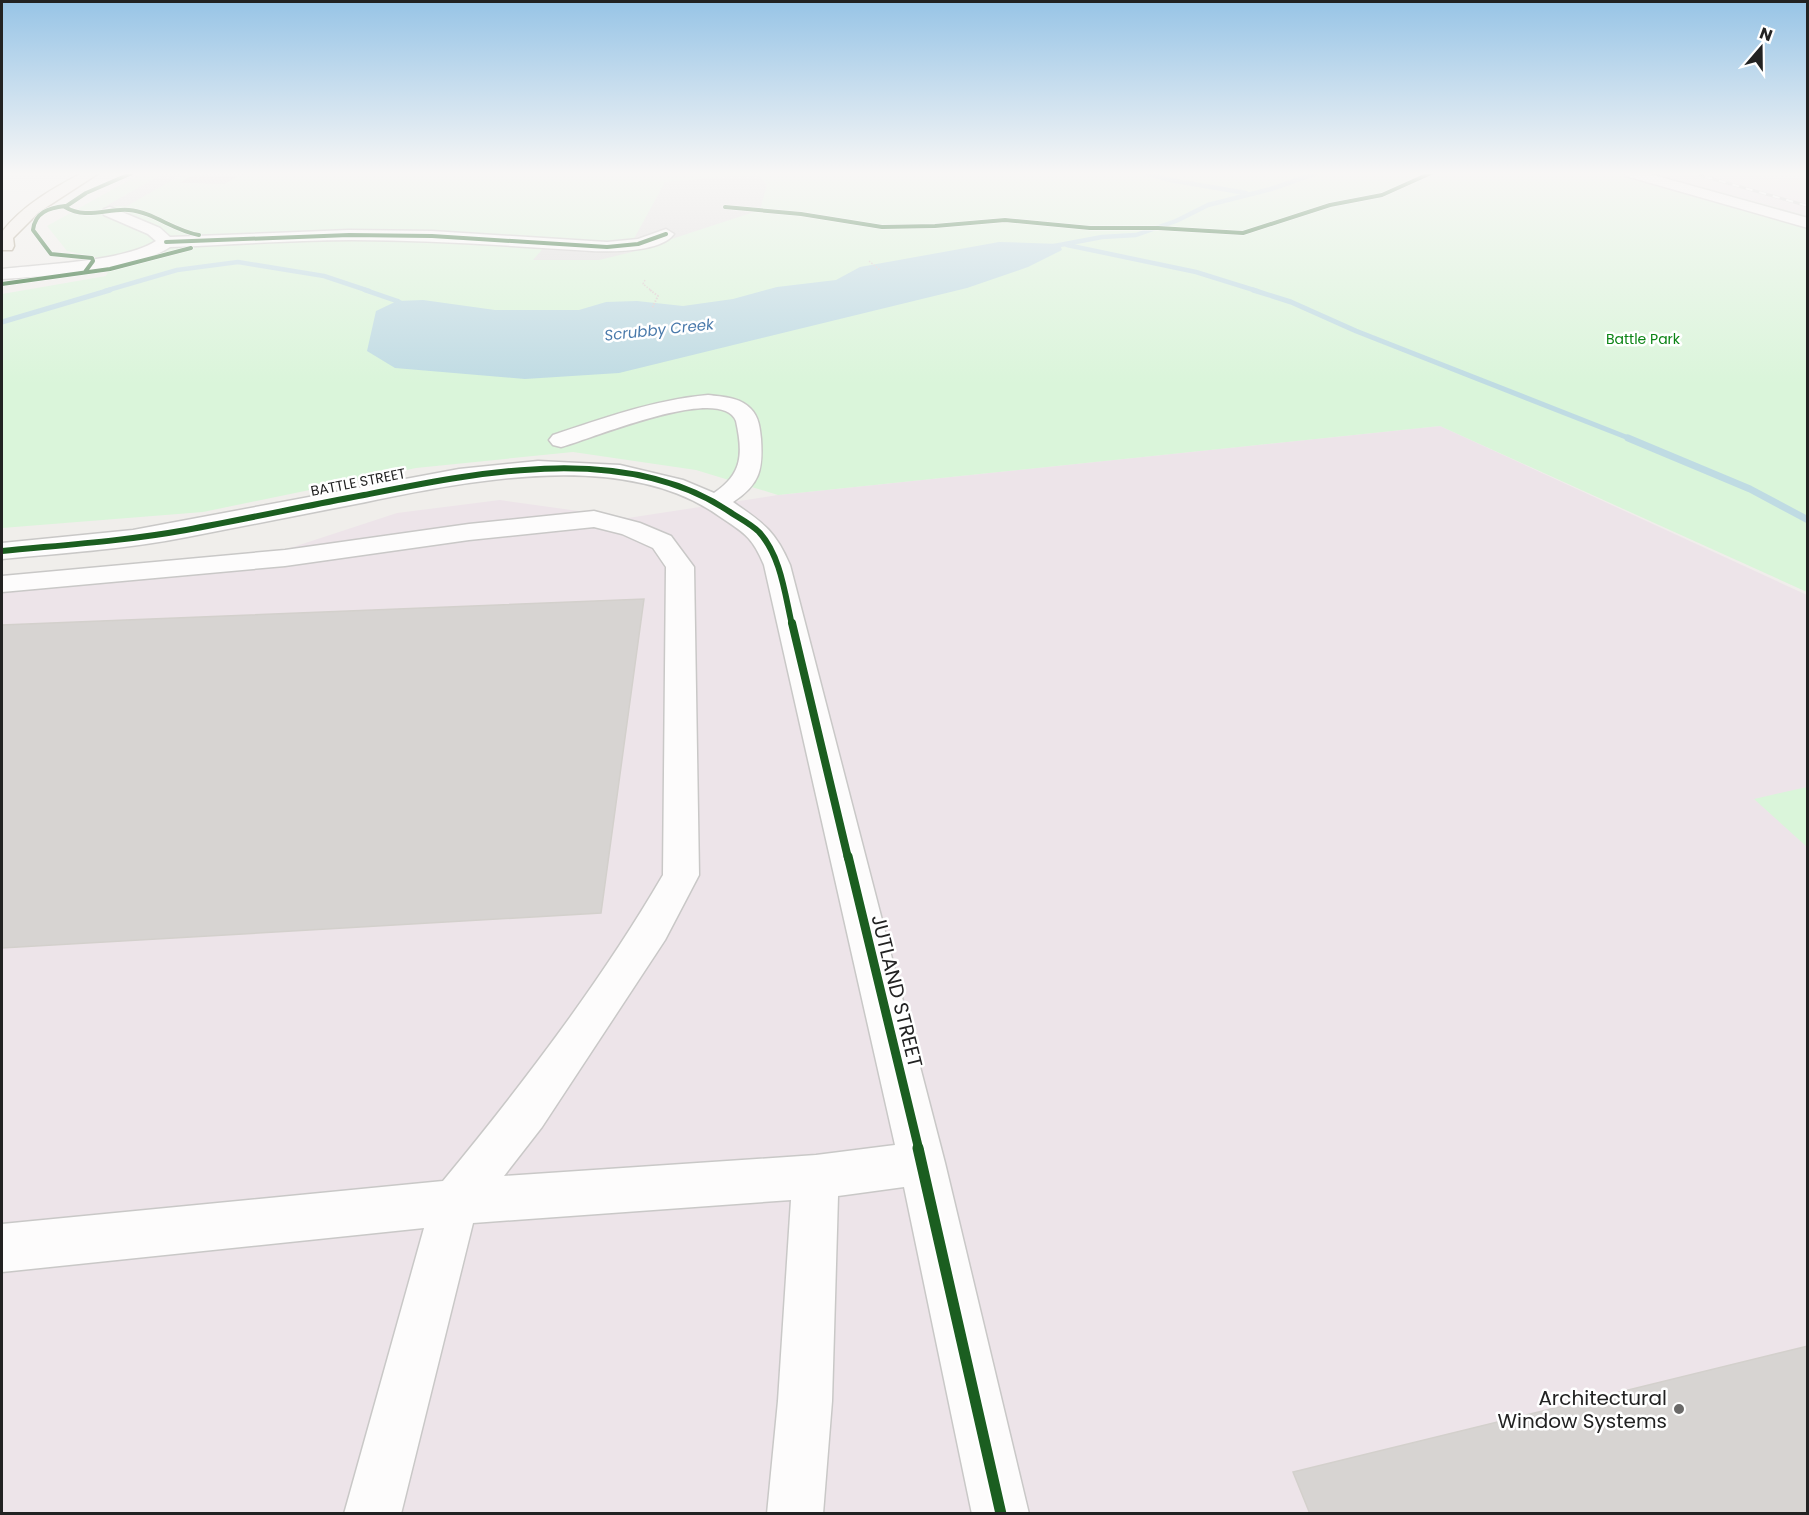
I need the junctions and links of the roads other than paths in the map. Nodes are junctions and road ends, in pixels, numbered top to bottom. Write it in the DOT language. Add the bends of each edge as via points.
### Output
graph roads {
  1 [pos="163,244"];
  2 [pos="536,244"];
  3 [pos="638,244"];
  4 [pos="4,245"];
  5 [pos="9,265"];
  6 [pos="62,267"];
  7 [pos="2,274"];
  8 [pos="561,440"];
  9 [pos="716,502"];
  10 [pos="2,551"];
  11 [pos="2,584"];
  12 [pos="922,1163"];
  13 [pos="816,1177"];
  14 [pos="455,1202"];
  15 [pos="2,1248"];
  16 [pos="372,1514"];
  17 [pos="795,1514"];
  18 [pos="1001,1514"];
  1 -- 6 [label="street" via="139,256"];
  2 -- 3 [label="street" via="619,247"];
  4 -- 5 [label="main road" via="14,253"];
  5 -- 6 [label="street"];
  6 -- 7 [label="street"];
  8 -- 9 [label="street" via="683,402 732,406 747,421 750,471 741,486"];
  9 -- 10 [label="street, BATTLE STREET" via="674,485 620,472 513,469 174,532"];
  9 -- 12 [label="street, JUTLAND STREET" via="758,531 777,565"];
  11 -- 14 [label="street" via="285,558 594,519 631,528 662,542 680,567 681,875 651,929 533,1103"];
  12 -- 13 [label="street"];
  12 -- 18 [label="street, JUTLAND STREET"];
  13 -- 14 [label="street"];
  13 -- 17 [label="street"];
  14 -- 15 [label="street"];
  14 -- 16 [label="street"];
}
